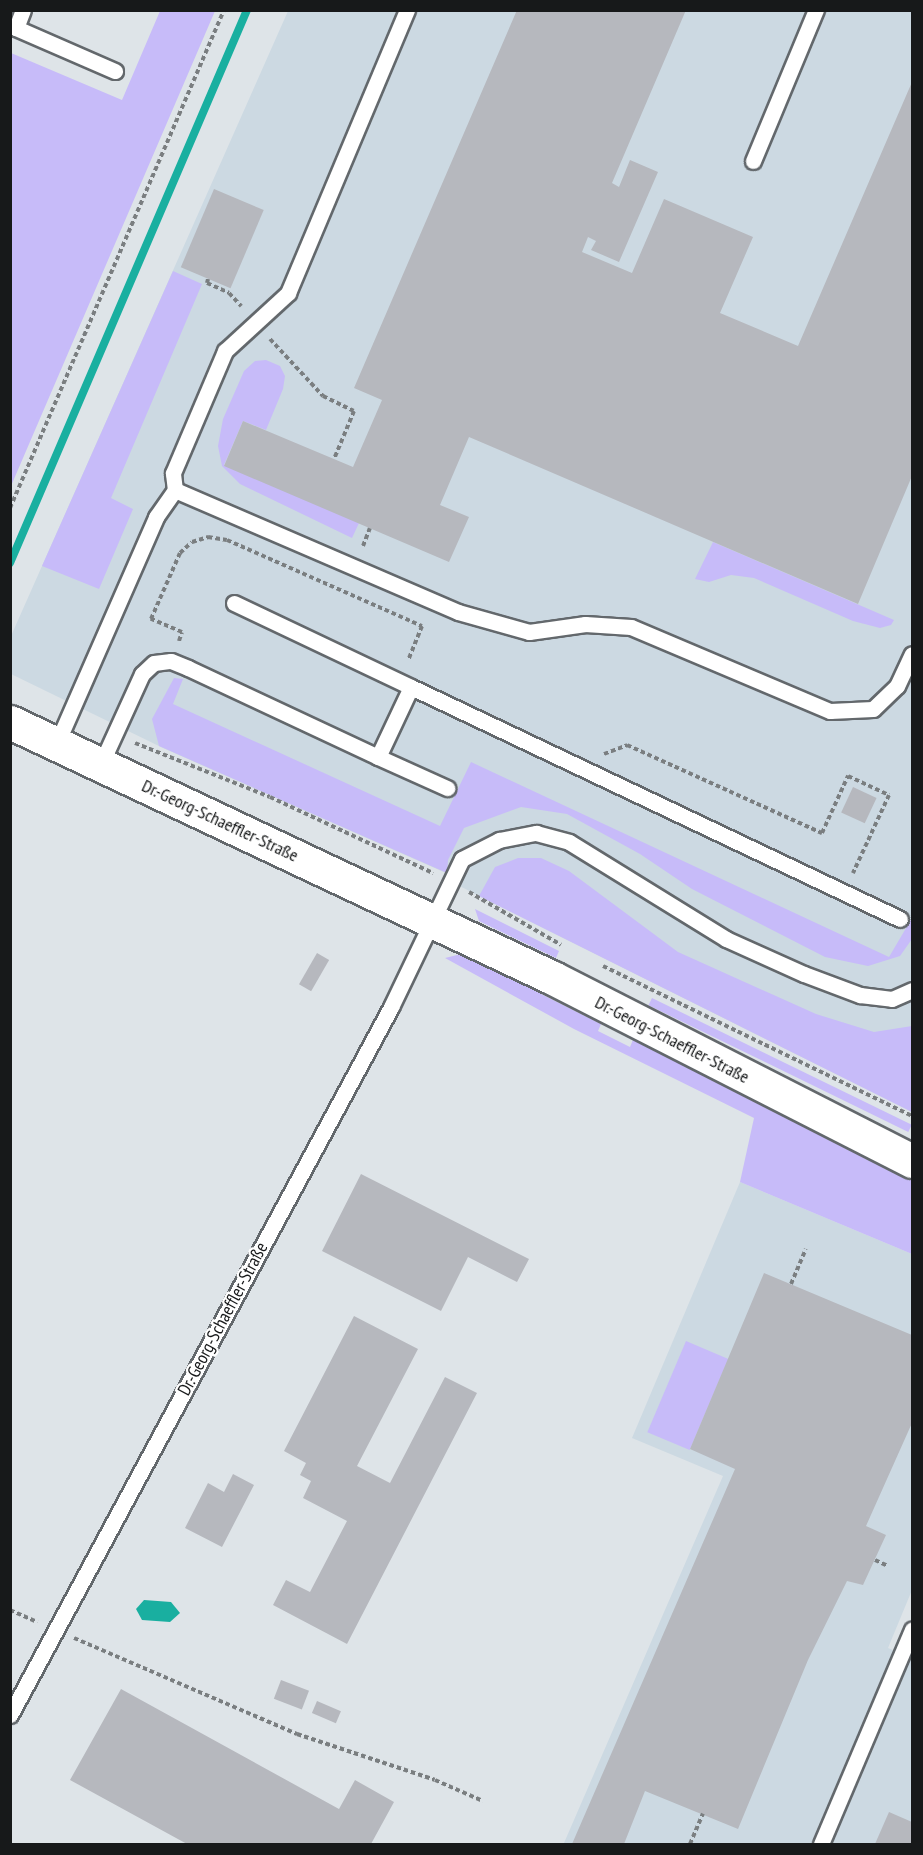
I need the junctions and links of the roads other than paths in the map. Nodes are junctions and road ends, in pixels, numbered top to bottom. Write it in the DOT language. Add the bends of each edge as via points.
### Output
graph roads {
  1 [pos="23,10"];
  2 [pos="407,10"];
  3 [pos="816,10"];
  4 [pos="13,27"];
  5 [pos="115,71"];
  6 [pos="753,161"];
  7 [pos="175,490"];
  8 [pos="234,603"];
  9 [pos="912,654"];
  10 [pos="411,687"];
  11 [pos="10,722"];
  12 [pos="57,743"];
  13 [pos="378,757"];
  14 [pos="101,764"];
  15 [pos="447,788"];
  16 [pos="900,920"];
  17 [pos="430,921"];
  18 [pos="912,990"];
  19 [pos="912,1161"];
  20 [pos="912,1630"];
  21 [pos="10,1715"];
  22 [pos="821,1845"];
  1 -- 4 [label="lane"];
  2 -- 7 [label="lane" via="288,293 225,351 173,473"];
  3 -- 6 [label="lane"];
  4 -- 5 [label="lane"];
  7 -- 9 [label="lane" via="458,612 529,632 585,624 631,627 830,711 873,708 897,686"];
  7 -- 12 [label="lane" via="156,517"];
  8 -- 10 [label="lane"];
  10 -- 13 [label="lane"];
  10 -- 16 [label="lane"];
  11 -- 12 [label="main road, Dr.-Georg-Schaeffler-Straße"];
  12 -- 14 [label="main road, Dr.-Georg-Schaeffler-Straße"];
  13 -- 14 [label="lane" via="171,661 154,663 142,674"];
  13 -- 15 [label="lane"];
  14 -- 17 [label="main road, Dr.-Georg-Schaeffler-Straße"];
  17 -- 18 [label="lane" via="462,859 499,840 536,833 569,842 726,939 804,974 860,995 892,999"];
  17 -- 19 [label="main road, Dr.-Georg-Schaeffler-Straße" via="553,978"];
  17 -- 21 [label="lane, Dr.-Georg-Schaeffler-Straße" via="390,1007"];
  20 -- 22 [label="lane"];
}
